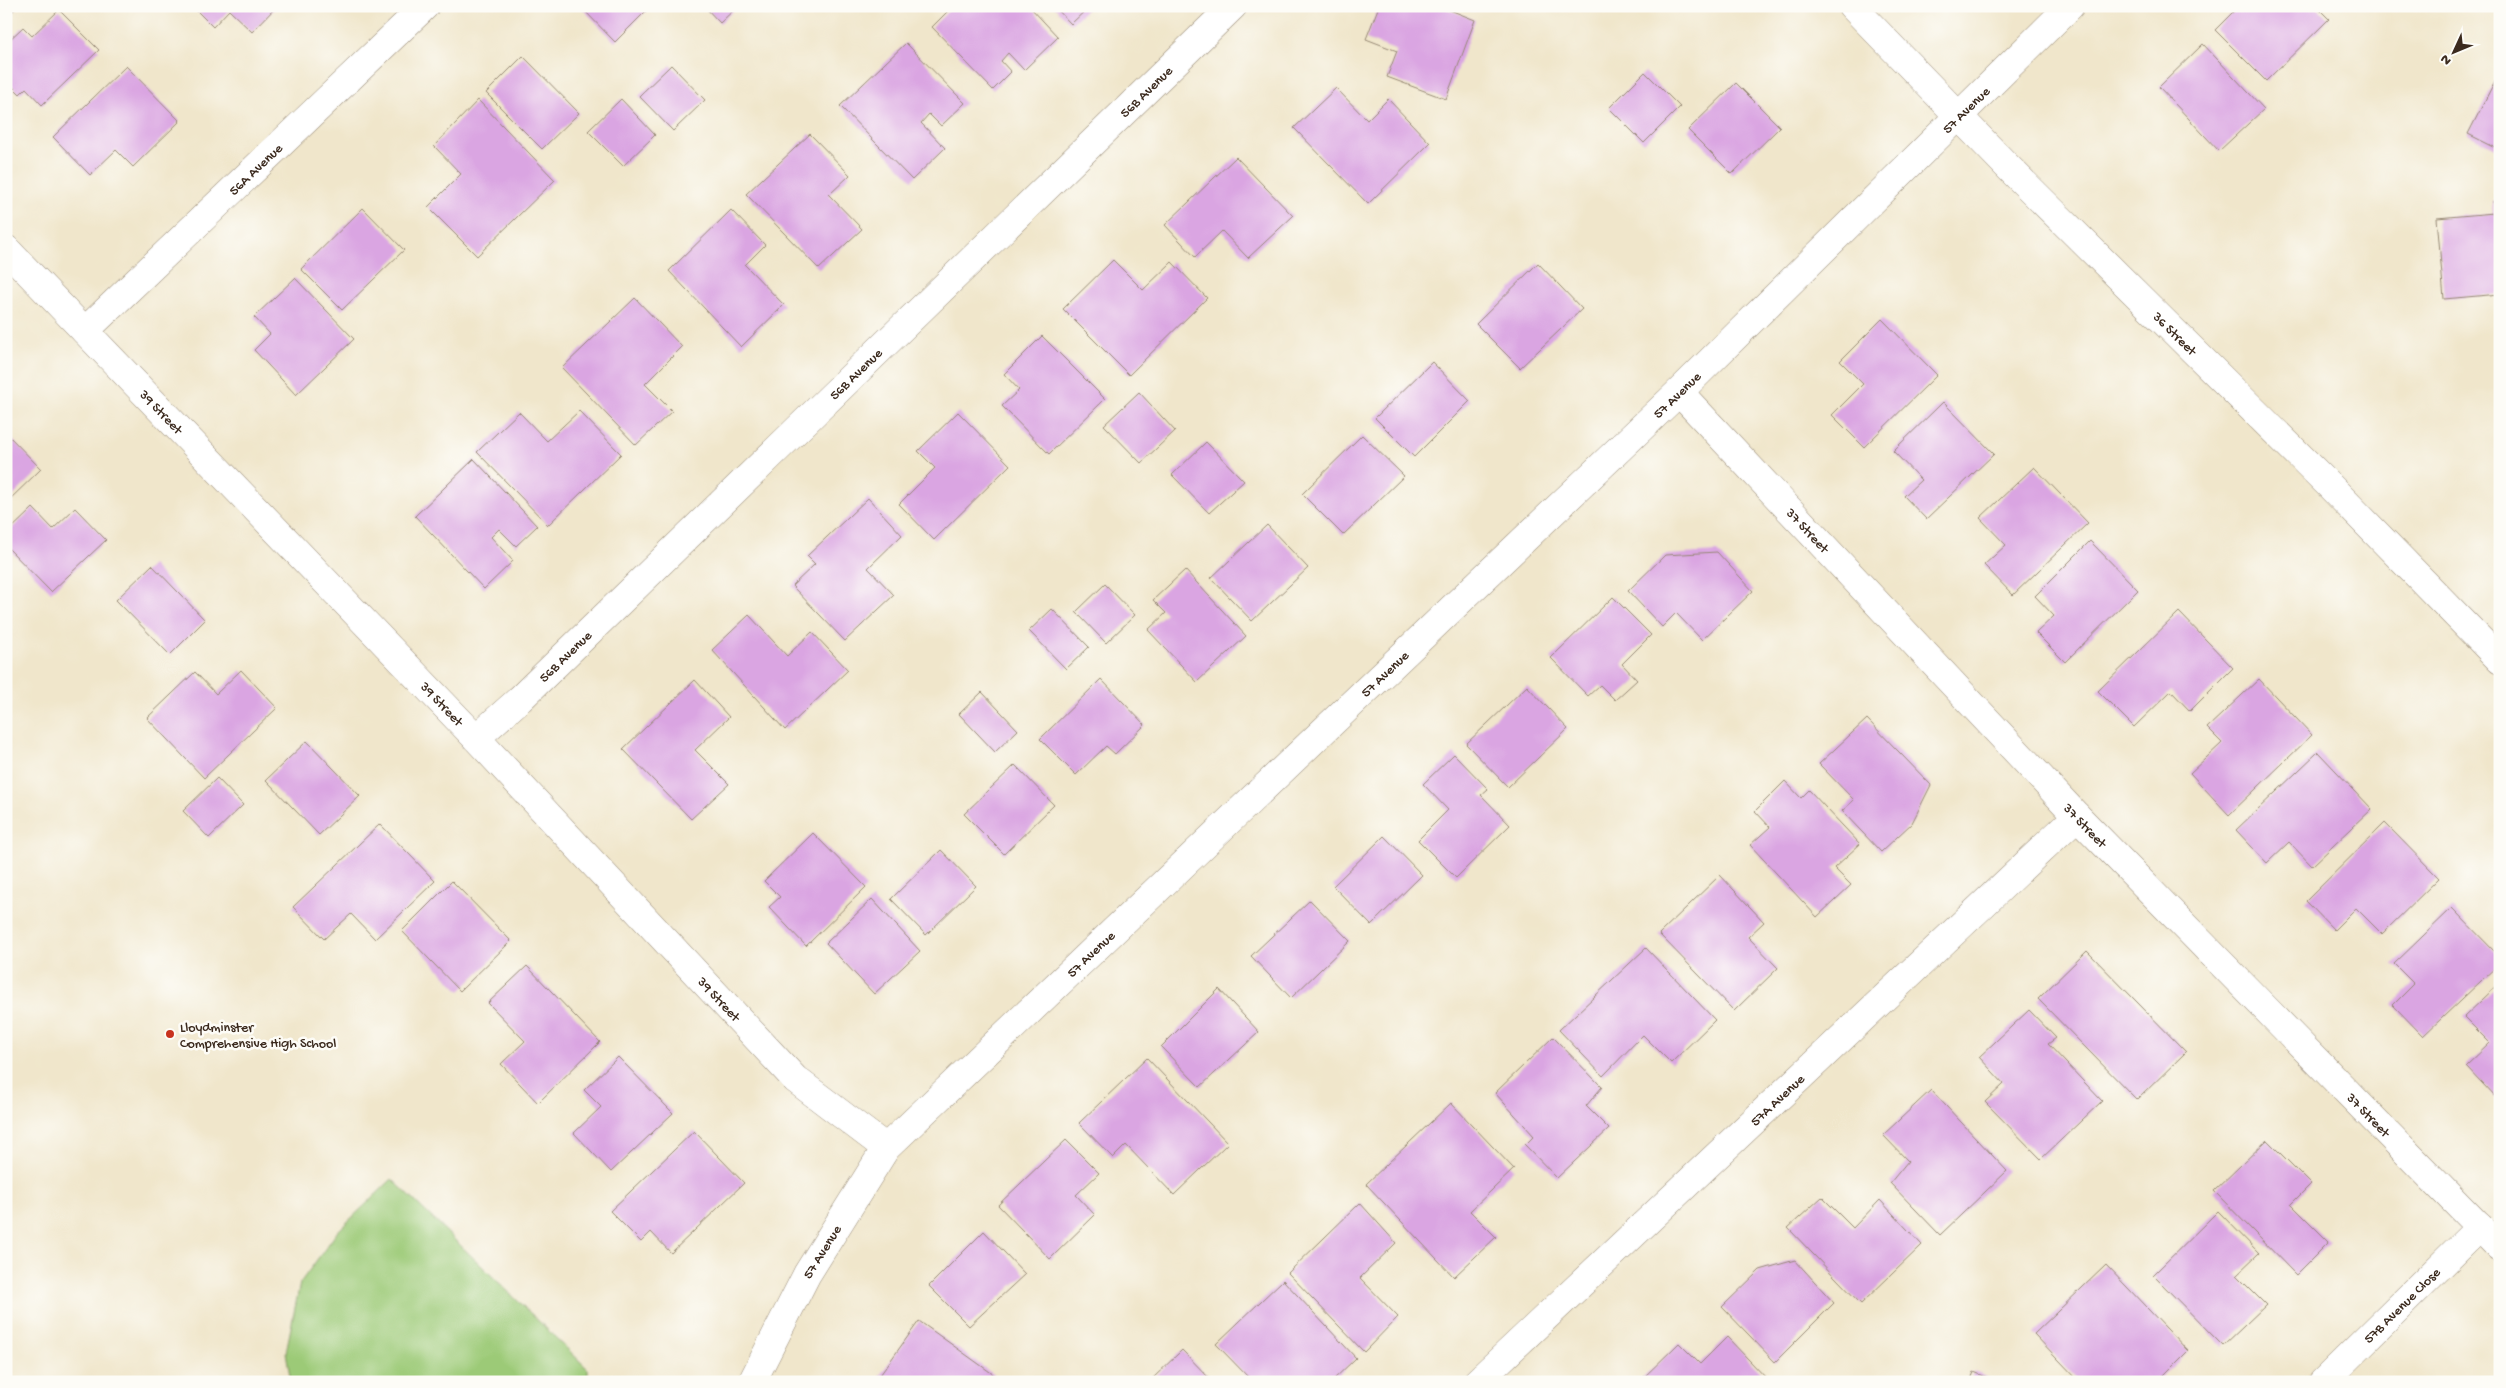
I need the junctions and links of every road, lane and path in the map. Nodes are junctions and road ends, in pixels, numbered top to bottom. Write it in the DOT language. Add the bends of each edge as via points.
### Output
graph roads {
  1 [pos="424,6"];
  2 [pos="1233,6"];
  3 [pos="1852,6"];
  4 [pos="2070,6"];
  5 [pos="1958,117"];
  6 [pos="6,249"];
  7 [pos="85,331"];
  8 [pos="1679,392"];
  9 [pos="2500,660"];
  10 [pos="476,738"];
  11 [pos="2077,816"];
  12 [pos="886,1148"];
  13 [pos="2480,1227"];
  14 [pos="2500,1248"];
  15 [pos="752,1382"];
  16 [pos="1478,1382"];
  17 [pos="2323,1382"];
  1 -- 7 [label="street, 56A Avenue"];
  2 -- 10 [label="street, 56B Avenue"];
  3 -- 5 [label="street, 36 Street"];
  4 -- 5 [label="street, 57 Avenue"];
  5 -- 8 [label="street, 57 Avenue"];
  5 -- 9 [label="street, 36 Street" via="2329,484"];
  6 -- 7 [label="street, 39 Street"];
  7 -- 10 [label="street, 39 Street"];
  8 -- 11 [label="street, 37 Street"];
  8 -- 12 [label="street, 57 Avenue"];
  10 -- 12 [label="street, 39 Street" via="795,1079"];
  11 -- 13 [label="street, 37 Street"];
  11 -- 16 [label="street, 57A Avenue"];
  12 -- 15 [label="street, 57 Avenue" via="807,1274"];
  13 -- 14 [label="street, 37 Street"];
  13 -- 17 [label="street, 57B Avenue Close"];
}
